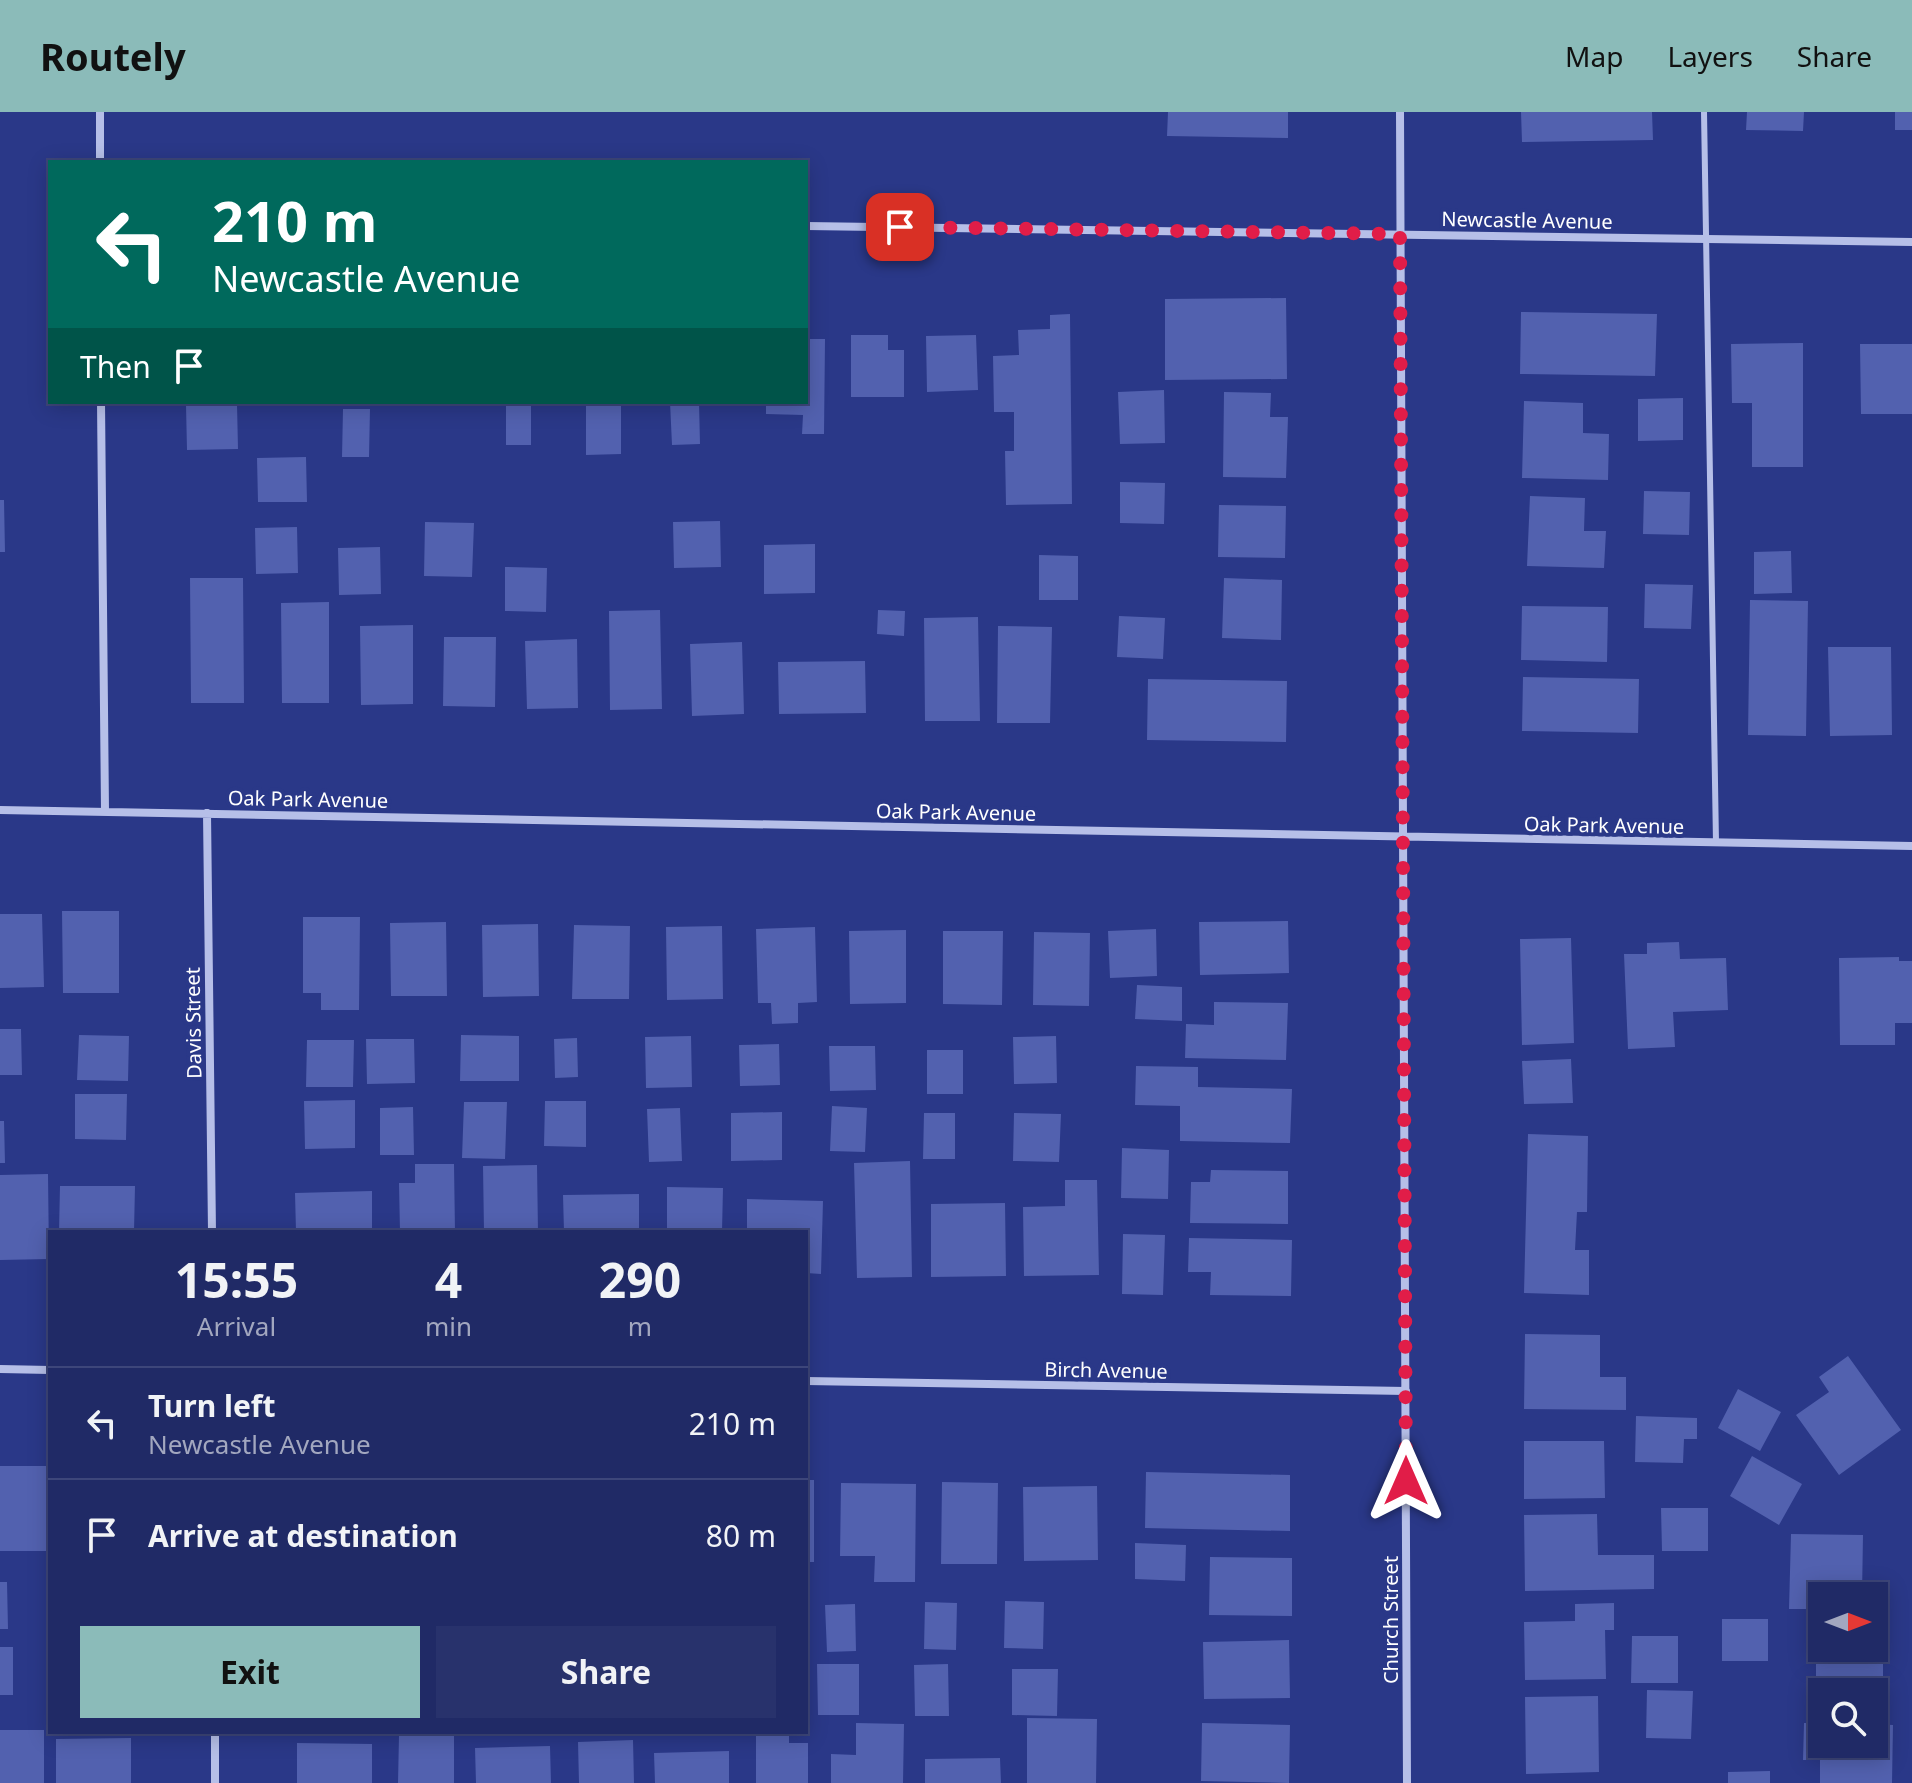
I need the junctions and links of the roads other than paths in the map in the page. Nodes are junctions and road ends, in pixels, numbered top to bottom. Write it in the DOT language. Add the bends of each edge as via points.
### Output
graph roads {
  1 [pos="100,112"];
  2 [pos="1400,112"];
  3 [pos="1704,112"];
  4 [pos="100,160"];
  5 [pos="808,226"];
  6 [pos="1400,234"];
  7 [pos="1705,239"];
  8 [pos="1912,242"];
  9 [pos="101,404"];
  10 [pos="0,810"];
  11 [pos="105,811"];
  12 [pos="207,813"];
  13 [pos="1403,837"];
  14 [pos="1716,843"];
  15 [pos="1912,846"];
  16 [pos="212,1230"];
  17 [pos="0,1369"];
  18 [pos="48,1370"];
  19 [pos="808,1381"];
  20 [pos="1406,1391"];
  21 [pos="215,1734"];
  22 [pos="215,1783"];
  23 [pos="1407,1783"];
  1 -- 4 [label="street"];
  2 -- 6 [label="street, Church Street"];
  3 -- 7 [label="lane"];
  5 -- 6 [label="street, Newcastle Avenue"];
  6 -- 7 [label="street, Newcastle Avenue"];
  6 -- 13 [label="street, Church Street"];
  7 -- 8 [label="street, Newcastle Avenue"];
  7 -- 14 [label="lane"];
  9 -- 11 [label="street"];
  10 -- 11 [label="street, Oak Park Avenue"];
  11 -- 12 [label="street, Oak Park Avenue"];
  12 -- 13 [label="street, Oak Park Avenue"];
  12 -- 16 [label="street, Davis Street"];
  13 -- 14 [label="street, Oak Park Avenue"];
  13 -- 20 [label="street, Church Street"];
  14 -- 15 [label="street, Oak Park Avenue"];
  17 -- 18 [label="street"];
  19 -- 20 [label="street, Birch Avenue"];
  20 -- 23 [label="street, Church Street"];
  21 -- 22 [label="street"];
}
